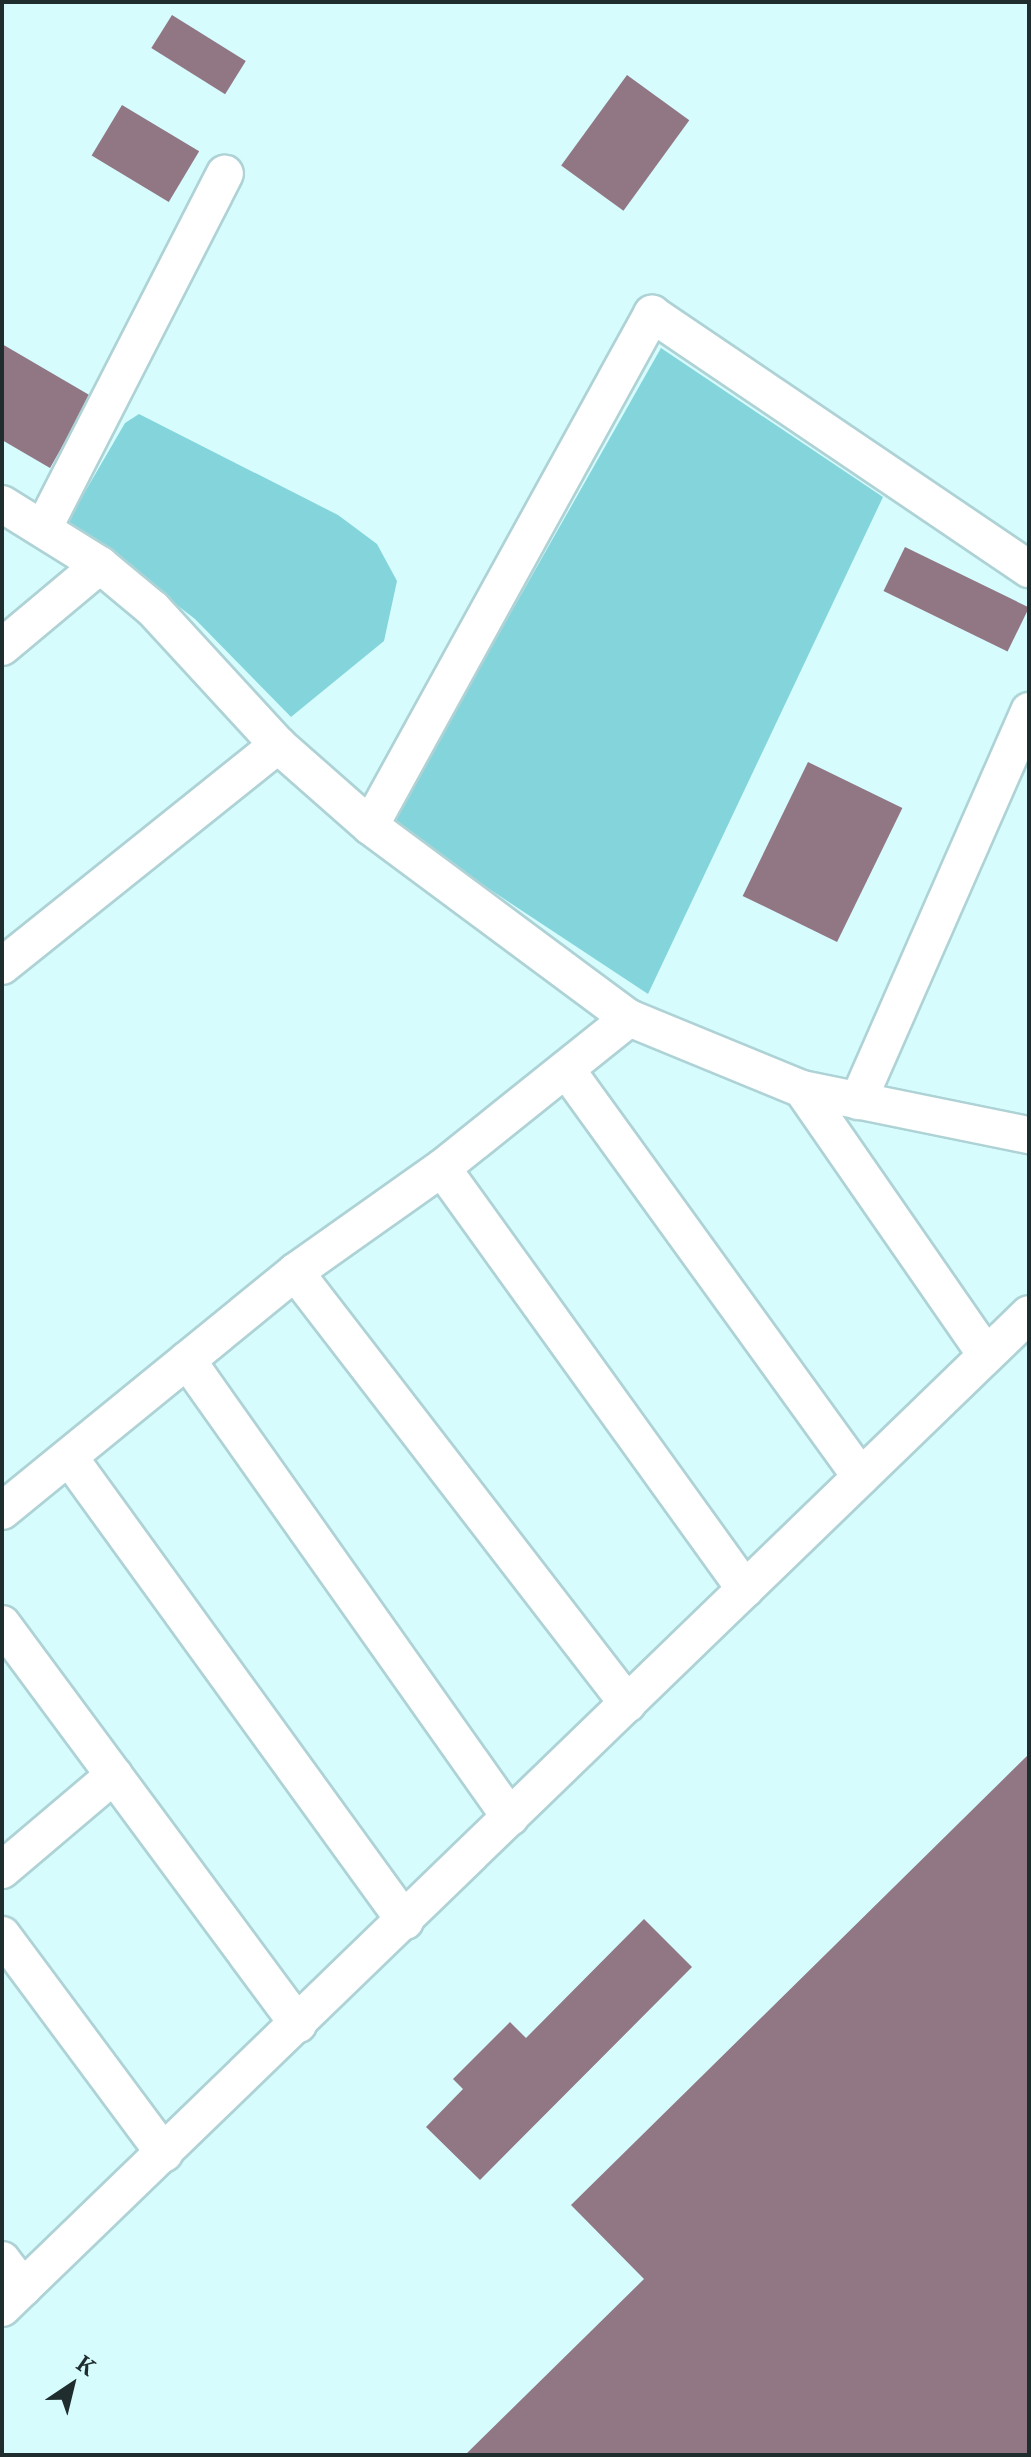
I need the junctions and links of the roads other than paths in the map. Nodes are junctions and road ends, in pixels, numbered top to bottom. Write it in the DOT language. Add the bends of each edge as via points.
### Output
graph roads {
  1 [pos="225,174"];
  2 [pos="2,504"];
  3 [pos="44,527"];
  4 [pos="100,565"];
  5 [pos="1029,569"];
  6 [pos="2,647"];
  7 [pos="1029,711"];
  8 [pos="278,745"];
  9 [pos="370,826"];
  10 [pos="2,966"];
  11 [pos="629,1018"];
  12 [pos="566,1069"];
  13 [pos="802,1089"];
  14 [pos="858,1101"];
  15 [pos="1029,1135"];
  16 [pos="442,1168"];
  17 [pos="295,1272"];
  18 [pos="1029,1314"];
  19 [pos="986,1355"];
  20 [pos="187,1360"];
  21 [pos="69,1457"];
  22 [pos="861,1477"];
  23 [pos="2,1511"];
  24 [pos="745,1589"];
  25 [pos="2,1624"];
  26 [pos="628,1704"];
  27 [pos="114,1775"];
  28 [pos="510,1817"];
  29 [pos="2,1870"];
  30 [pos="405,1921"];
  31 [pos="2,1935"];
  32 [pos="298,2024"];
  33 [pos="164,2153"];
  34 [pos="9,2285"];
  1 -- 3 [label="street"];
  2 -- 3 [label="street"];
  3 -- 4 [label="street"];
  4 -- 6 [label="street"];
  4 -- 8 [label="street" via="193,649"];
  5 -- 9 [label="street" via="652,314"];
  7 -- 14 [label="street"];
  8 -- 9 [label="street"];
  8 -- 10 [label="street"];
  9 -- 11 [label="street"];
  11 -- 12 [label="street"];
  11 -- 13 [label="street"];
  12 -- 16 [label="street"];
  12 -- 22 [label="street"];
  13 -- 14 [label="street"];
  13 -- 19 [label="street"];
  14 -- 15 [label="street"];
  16 -- 17 [label="street"];
  16 -- 24 [label="street"];
  17 -- 20 [label="street"];
  17 -- 26 [label="street"];
  18 -- 19 [label="street"];
  19 -- 22 [label="street"];
  20 -- 21 [label="street"];
  20 -- 28 [label="street"];
  21 -- 23 [label="street"];
  21 -- 30 [label="street"];
  22 -- 24 [label="street"];
  24 -- 26 [label="street"];
  25 -- 27 [label="street"];
  26 -- 28 [label="street"];
  27 -- 29 [label="street"];
  27 -- 32 [label="street"];
  28 -- 30 [label="street"];
  30 -- 32 [label="street"];
  31 -- 33 [label="street"];
  32 -- 33 [label="street"];
  33 -- 34 [label="street"];
}
